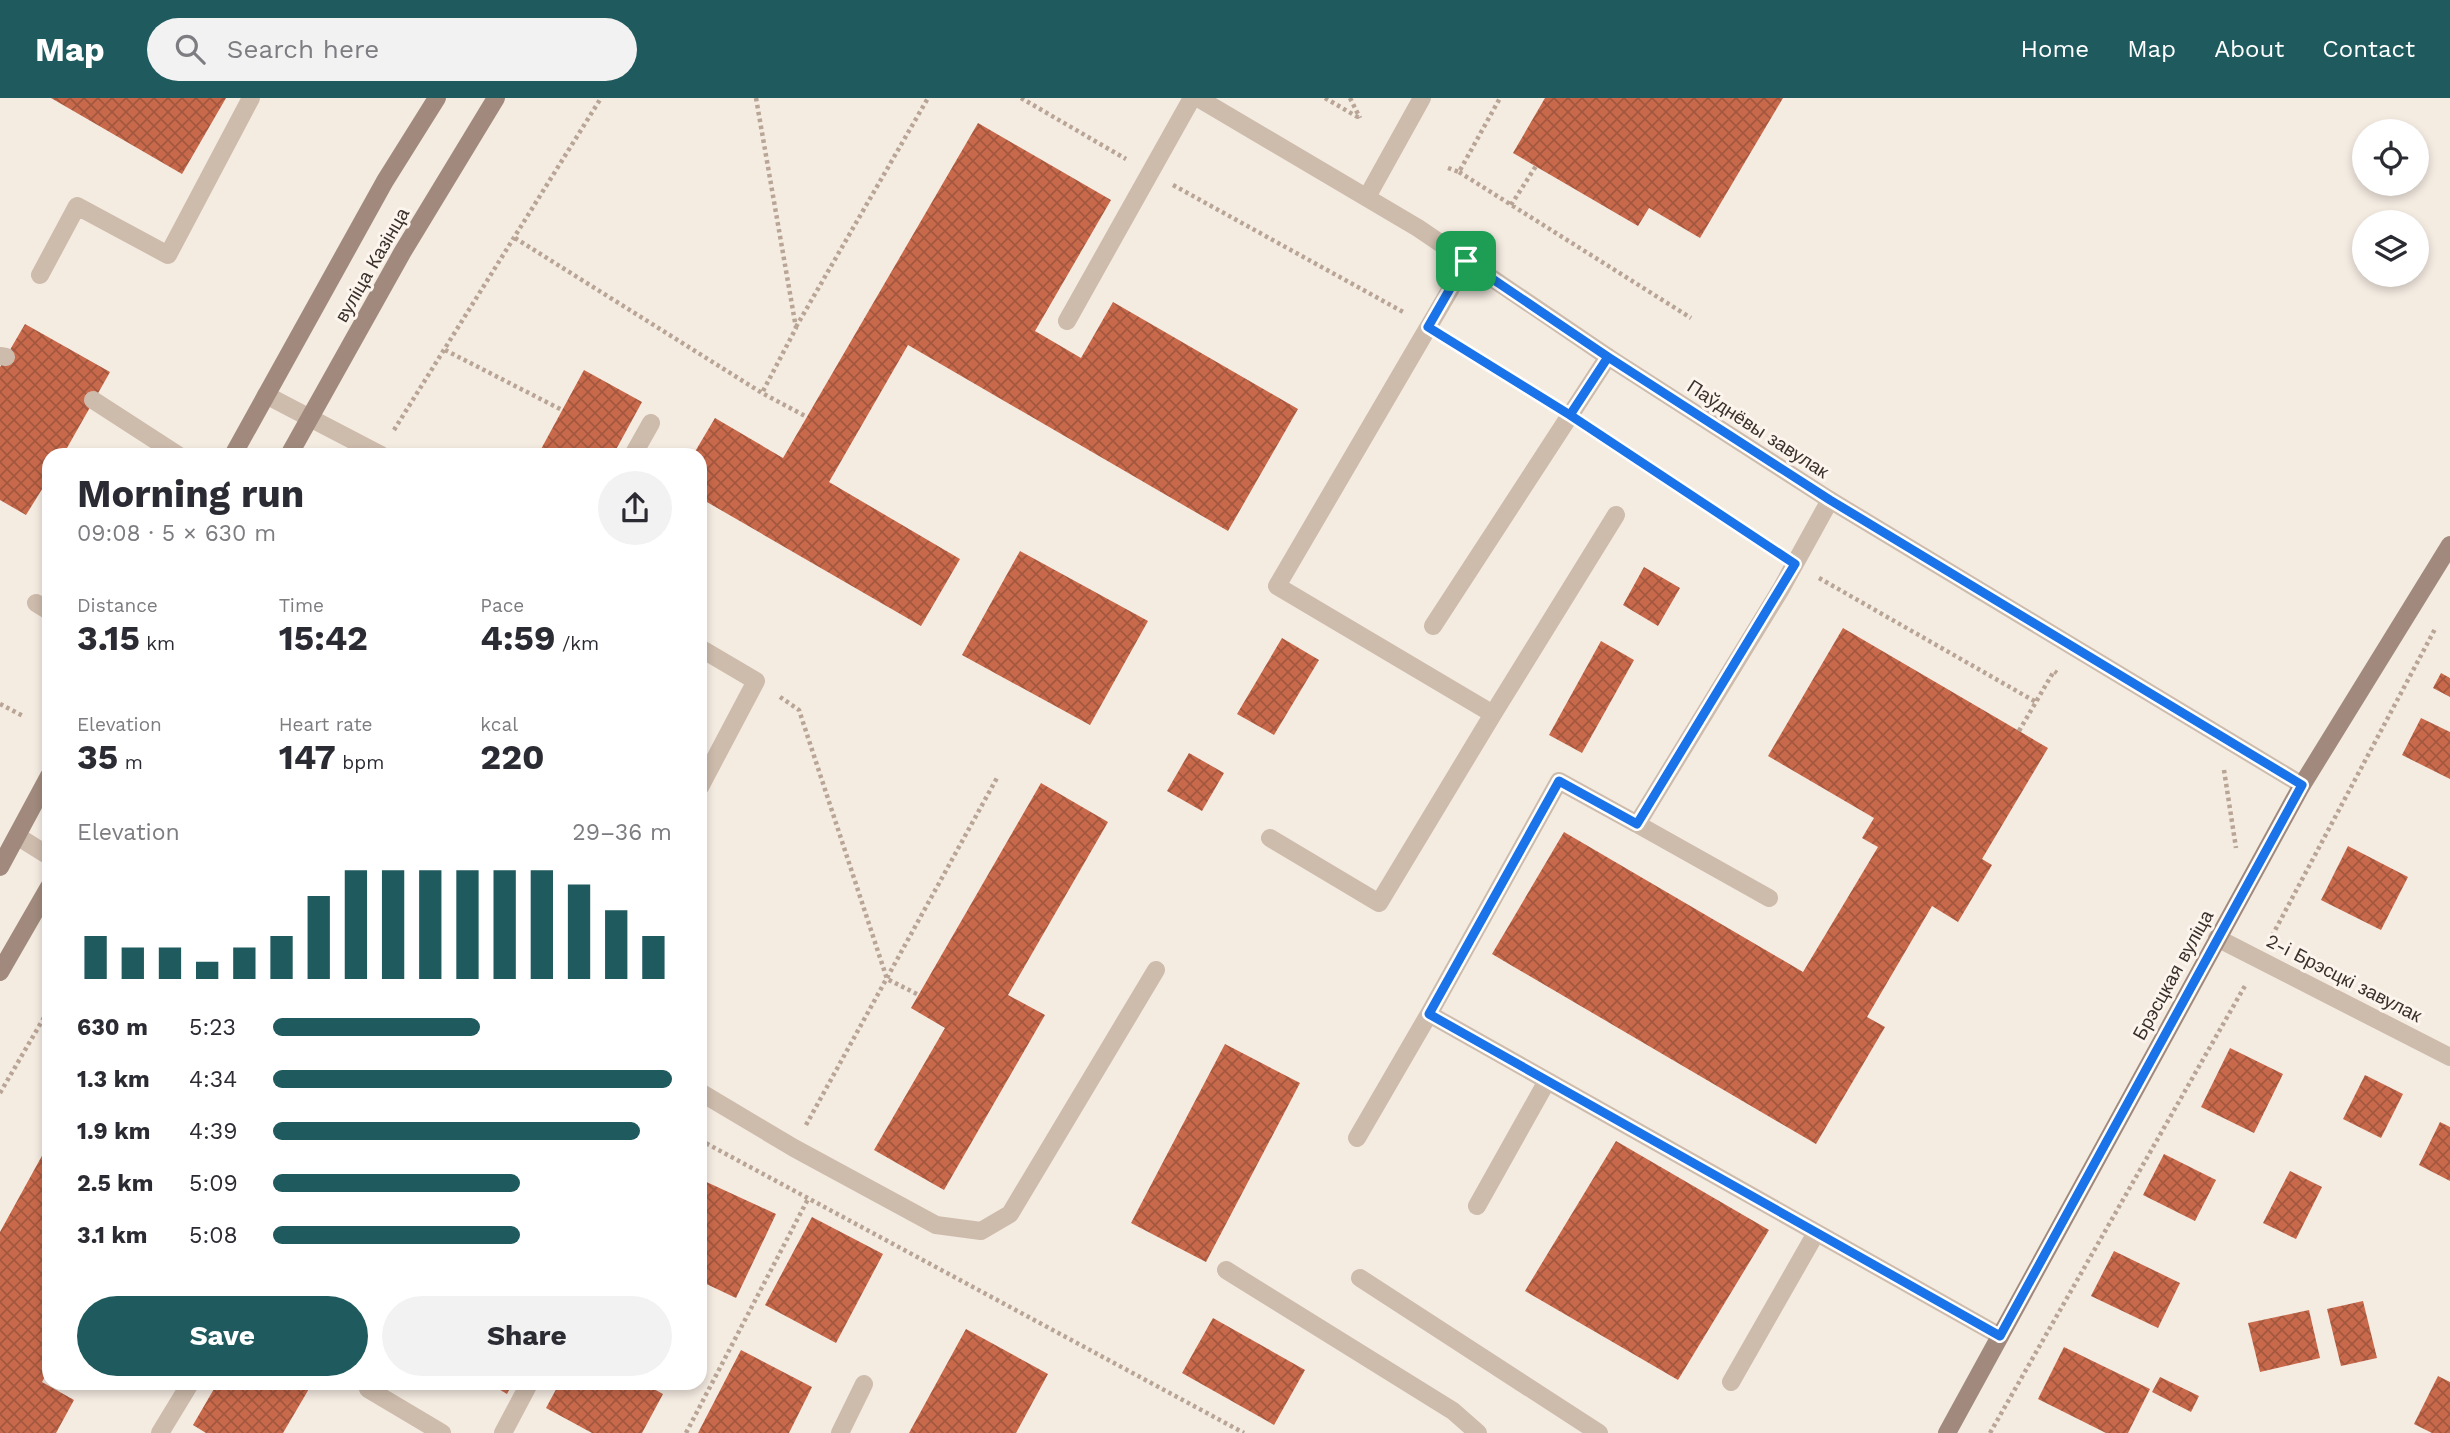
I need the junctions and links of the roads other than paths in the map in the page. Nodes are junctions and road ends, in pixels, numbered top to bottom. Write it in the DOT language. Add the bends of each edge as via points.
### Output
graph roads {
  1 [pos="251,98"];
  2 [pos="437,98"];
  3 [pos="496,98"];
  4 [pos="1192,98"];
  5 [pos="1198,98"];
  6 [pos="1422,98"];
  7 [pos="1367,197"];
  8 [pos="1466,261"];
  9 [pos="40,275"];
  10 [pos="1067,321"];
  11 [pos="1608,357"];
  12 [pos="266,395"];
  13 [pos="93,400"];
  14 [pos="310,418"];
  15 [pos="651,424"];
  16 [pos="167,448"];
  17 [pos="237,448"];
  18 [pos="293,448"];
  19 [pos="368,448"];
  20 [pos="638,448"];
  21 [pos="1830,500"];
  22 [pos="1616,515"];
  23 [pos="2450,545"];
  24 [pos="1433,626"];
  25 [pos="707,652"];
  26 [pos="1493,714"];
  27 [pos="707,774"];
  28 [pos="2302,785"];
  29 [pos="42,790"];
  30 [pos="1637,824"];
  31 [pos="18,836"];
  32 [pos="1270,838"];
  33 [pos="42,851"];
  34 [pos="0,867"];
  35 [pos="1769,898"];
  36 [pos="42,899"];
  37 [pos="2217,938"];
  38 [pos="1156,970"];
  39 [pos="0,972"];
  40 [pos="1429,1014"];
  41 [pos="2450,1058"];
  42 [pos="1548,1081"];
  43 [pos="707,1095"];
  44 [pos="1357,1138"];
  45 [pos="1477,1206"];
  46 [pos="1816,1233"];
  47 [pos="1226,1270"];
  48 [pos="1360,1278"];
  49 [pos="2000,1336"];
  50 [pos="1731,1382"];
  51 [pos="864,1384"];
  52 [pos="186,1390"];
  53 [pos="374,1390"];
  54 [pos="526,1390"];
  55 [pos="160,1433"];
  56 [pos="442,1433"];
  57 [pos="503,1433"];
  58 [pos="840,1433"];
  59 [pos="1478,1433"];
  60 [pos="1599,1433"];
  61 [pos="1947,1433"];
  1 -- 9 [label="street" via="168,255 77,206"];
  2 -- 12 [label="main road, вуліца Казінца" via="385,181"];
  3 -- 14 [label="main road, вуліца Казінца"];
  4 -- 10 [label="street"];
  5 -- 7 [label="street, Паўднёвы завулак"];
  6 -- 7 [label="street"];
  7 -- 8 [label="street, Паўднёвы завулак"];
  8 -- 11 [label="street, Паўднёвы завулак"];
  8 -- 26 [label="street" via="1277,586"];
  11 -- 21 [label="street, Паўднёвы завулак"];
  11 -- 24 [label="street"];
  12 -- 14 [label="street"];
  12 -- 17 [label="main road, вуліца Казінца"];
  13 -- 16 [label="street"];
  14 -- 18 [label="main road, вуліца Казінца"];
  14 -- 19 [label="street"];
  15 -- 20 [label="street"];
  21 -- 28 [label="street, Паўднёвы завулак"];
  21 -- 30 [label="street"];
  22 -- 26 [label="street"];
  23 -- 28 [label="main road, Брэсцкая вуліца"];
  25 -- 27 [label="street" via="756,681"];
  26 -- 32 [label="street" via="1379,903"];
  28 -- 37 [label="main road, Брэсцкая вуліца"];
  29 -- 31 [label="main road"];
  30 -- 35 [label="street"];
  30 -- 40 [label="street" via="1559,781"];
  31 -- 33 [label="street"];
  31 -- 34 [label="main road"];
  36 -- 39 [label="main road"];
  37 -- 41 [label="street, 2-і Брэсцкі завулак"];
  37 -- 49 [label="main road, Брэсцкая вуліца"];
  38 -- 43 [label="street" via="1010,1214 981,1231 936,1224"];
  40 -- 42 [label="street"];
  40 -- 44 [label="street"];
  42 -- 45 [label="street"];
  42 -- 46 [label="street"];
  46 -- 49 [label="street"];
  46 -- 50 [label="street"];
  47 -- 59 [label="street" via="1453,1412"];
  48 -- 60 [label="street"];
  49 -- 61 [label="main road, Брэсцкая вуліца"];
  51 -- 58 [label="street"];
  52 -- 55 [label="street"];
  53 -- 56 [label="street"];
  54 -- 57 [label="street"];
}
